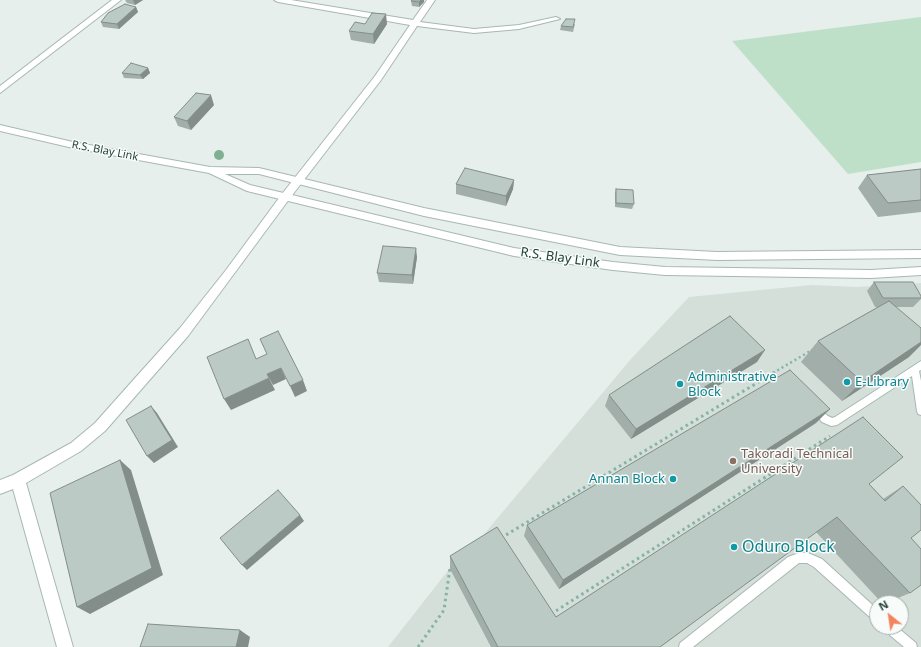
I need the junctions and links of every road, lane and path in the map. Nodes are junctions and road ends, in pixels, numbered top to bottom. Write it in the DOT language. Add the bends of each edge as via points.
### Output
graph roads {
  1 [pos="117,0"];
  2 [pos="278,0"];
  3 [pos="431,0"];
  4 [pos="556,19"];
  5 [pos="414,23"];
  6 [pos="0,90"];
  7 [pos="0,128"];
  8 [pos="210,170"];
  9 [pos="299,180"];
  10 [pos="286,196"];
  11 [pos="921,254"];
  12 [pos="921,271"];
  13 [pos="816,348"];
  14 [pos="918,367"];
  15 [pos="808,402"];
  16 [pos="921,410"];
  17 [pos="837,421"];
  18 [pos="18,480"];
  19 [pos="0,487"];
  20 [pos="497,540"];
  21 [pos="457,564"];
  22 [pos="869,609"];
  23 [pos="546,617"];
  24 [pos="898,635"];
  25 [pos="65,647"];
  26 [pos="418,647"];
  27 [pos="684,647"];
  28 [pos="912,647"];
  1 -- 6 [label="street"];
  2 -- 5 [label="street"];
  3 -- 5 [label="street"];
  4 -- 5 [label="street" via="519,27 474,31"];
  5 -- 9 [label="street" via="378,78"];
  7 -- 8 [label="street, R.S. Blay Link" via="73,146"];
  8 -- 9 [label="street, R.S. Blay Link" via="259,171"];
  8 -- 10 [label="street, R.S. Blay Link" via="246,188"];
  9 -- 10 [label="street"];
  9 -- 11 [label="street, R.S. Blay Link" via="424,212 620,251 725,256"];
  10 -- 12 [label="street, R.S. Blay Link" via="514,252 613,266 665,271 745,273 871,274"];
  10 -- 18 [label="street" via="184,332 100,427 76,447"];
  13 -- 20 [label="path"];
  14 -- 16 [label="lane"];
  14 -- 17 [label="lane"];
  15 -- 17 [label="lane" via="825,419"];
  17 -- 23 [label="path" via="831,436"];
  18 -- 19 [label="street"];
  18 -- 25 [label="street"];
  21 -- 26 [label="path" via="450,568 444,610"];
  22 -- 27 [label="lane" via="818,563 808,558 799,558"];
  24 -- 28 [label="lane"];
}
